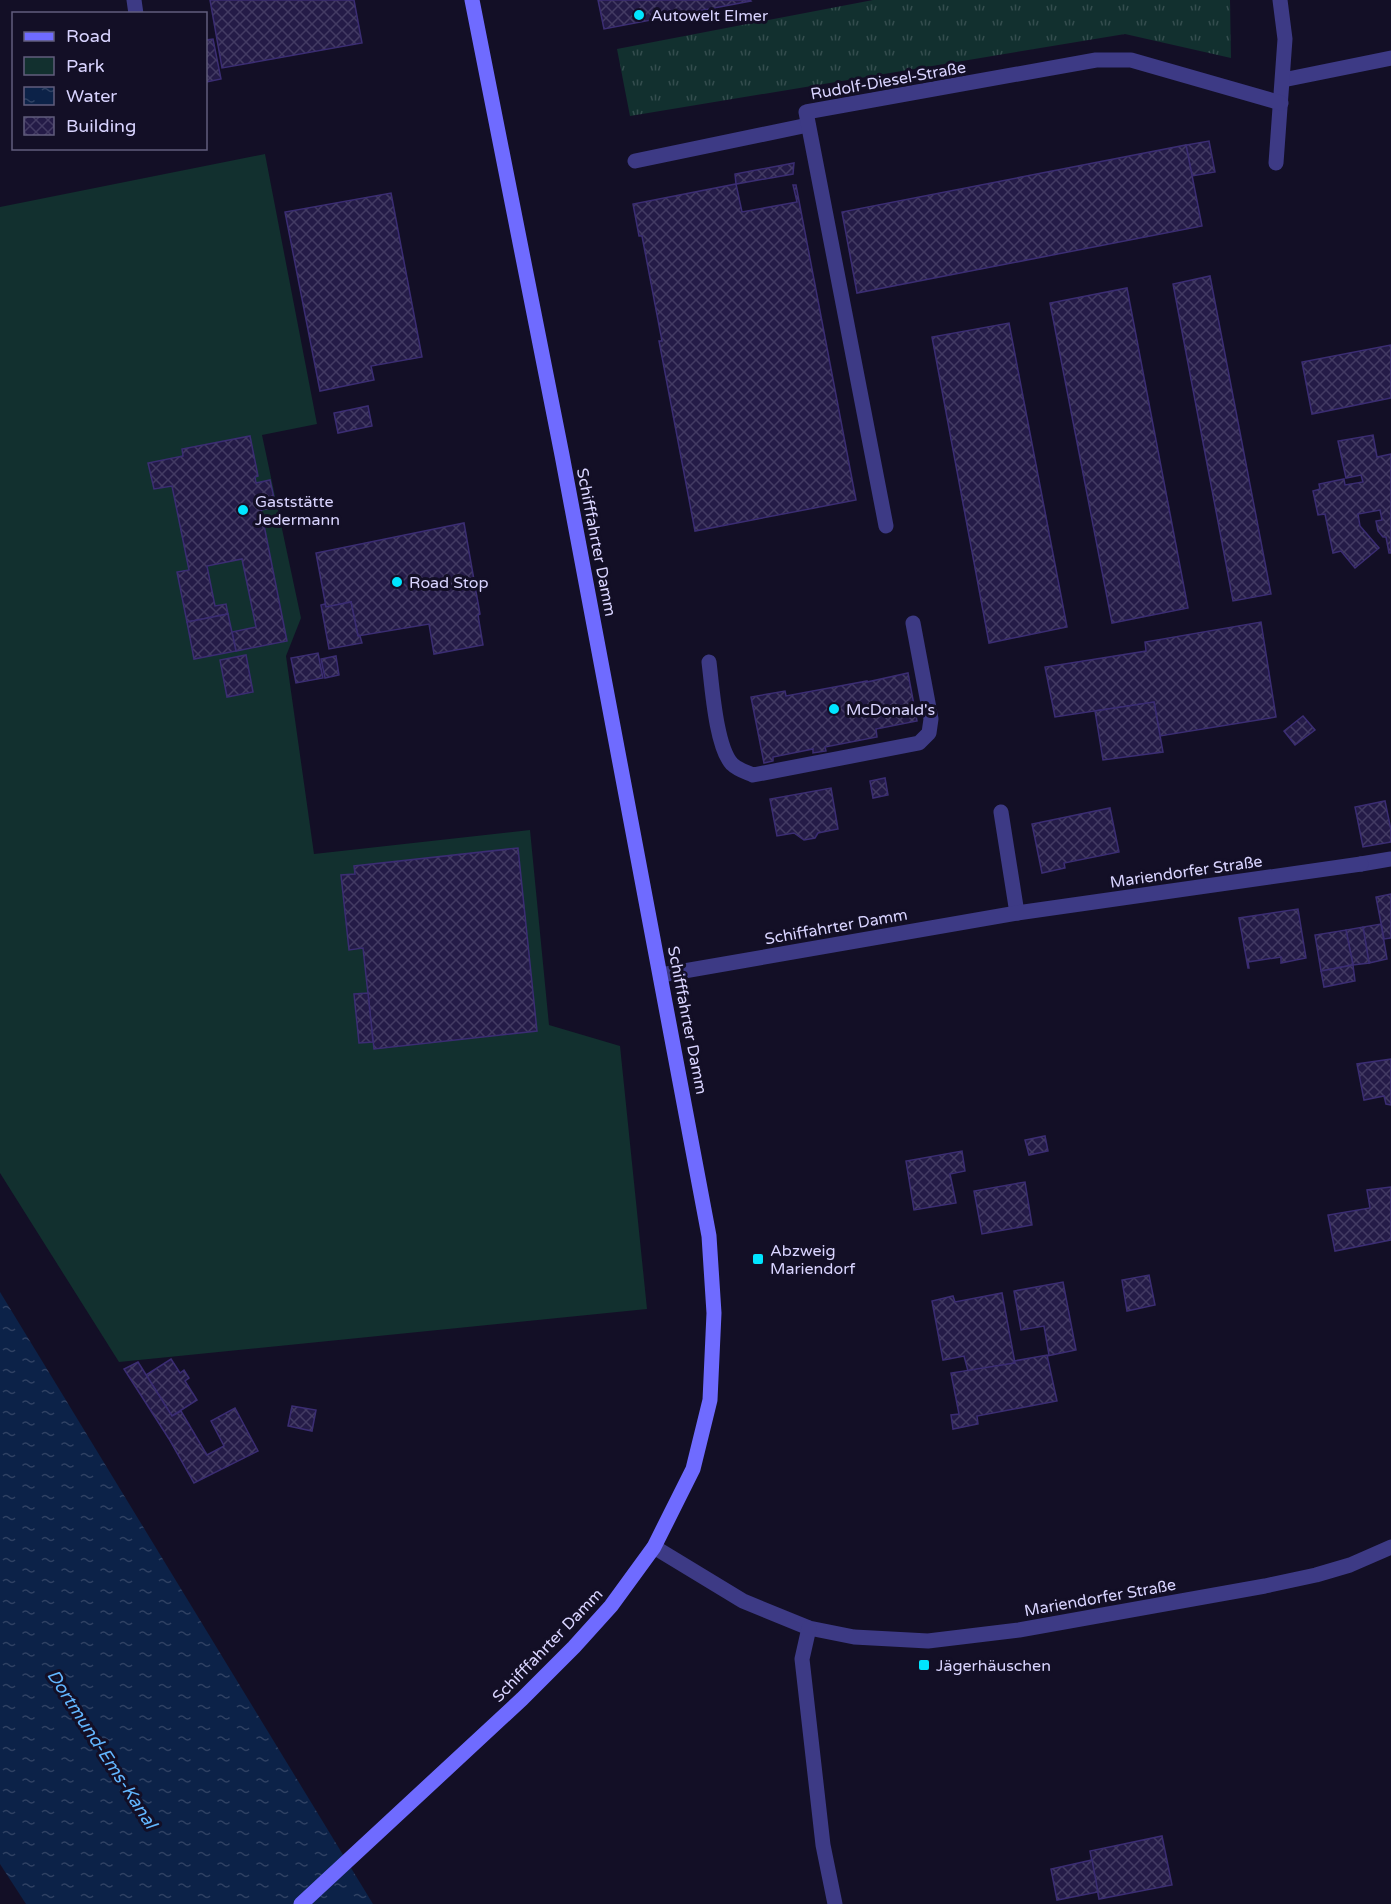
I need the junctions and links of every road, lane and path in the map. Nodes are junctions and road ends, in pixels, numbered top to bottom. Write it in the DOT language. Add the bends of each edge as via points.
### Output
graph roads {
  1 [pos="472,0"];
  2 [pos="1280,0"];
  3 [pos="1391,58"];
  4 [pos="1283,80"];
  5 [pos="1281,103"];
  6 [pos="808,125"];
  7 [pos="635,161"];
  8 [pos="1276,163"];
  9 [pos="886,526"];
  10 [pos="913,623"];
  11 [pos="709,662"];
  12 [pos="1001,812"];
  13 [pos="1391,859"];
  14 [pos="1017,913"];
  15 [pos="661,975"];
  16 [pos="654,1547"];
  17 [pos="1391,1547"];
  18 [pos="809,1628"];
  19 [pos="301,1904"];
  20 [pos="835,1904"];
  1 -- 15 [label="main road, Schifffahrter Damm"];
  2 -- 4 [label="street" via="1286,39"];
  3 -- 4 [label="street"];
  4 -- 5 [label="street"];
  5 -- 6 [label="street, Rudolf-Diesel-Straße" via="1131,60 1096,60 806,112"];
  5 -- 8 [label="street"];
  6 -- 7 [label="street"];
  6 -- 9 [label="street, Rudolf-Diesel-Straße"];
  10 -- 11 [label="street" via="931,719 929,733 919,742 753,775 741,771 723,752"];
  12 -- 14 [label="street"];
  13 -- 14 [label="street, Mariendorfer Straße"];
  14 -- 15 [label="street, Schiffahrter Damm"];
  15 -- 16 [label="main road, Schifffahrter Damm" via="709,1236 714,1313 710,1400 693,1469"];
  16 -- 18 [label="street, Mariendorfer Straße" via="742,1601"];
  16 -- 19 [label="main road, Schifffahrter Damm" via="611,1606 574,1647"];
  17 -- 18 [label="street, Mariendorfer Straße" via="1306,1578 1018,1630 928,1641 854,1637"];
  18 -- 20 [label="street" via="802,1659 823,1845"];
}
